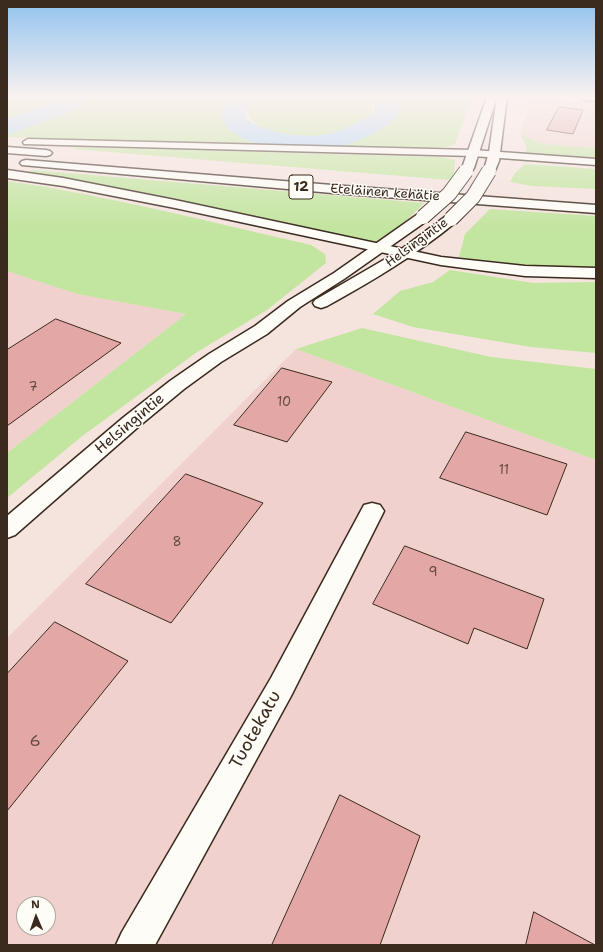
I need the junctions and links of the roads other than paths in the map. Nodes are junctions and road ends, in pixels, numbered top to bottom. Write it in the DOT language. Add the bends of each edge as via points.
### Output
graph roads {
  1 [pos="20,141"];
  2 [pos="477,141"];
  3 [pos="496,141"];
  4 [pos="7,150"];
  5 [pos="473,153"];
  6 [pos="495,154"];
  7 [pos="69,155"];
  8 [pos="7,162"];
  9 [pos="596,162"];
  10 [pos="7,174"];
  11 [pos="438,184"];
  12 [pos="491,189"];
  13 [pos="596,209"];
  14 [pos="381,248"];
  15 [pos="407,253"];
  16 [pos="596,273"];
  17 [pos="261,330"];
  18 [pos="372,511"];
  19 [pos="7,529"];
  20 [pos="135,945"];
  1 -- 5 [label="main road"];
  2 -- 5 [label="main road, Helsingintie"];
  3 -- 6 [label="main road, Helsingintie"];
  4 -- 7 [label="main road"];
  5 -- 6 [label="main road"];
  5 -- 14 [label="main road, Helsingintie, bridge" via="468,168 449,194"];
  6 -- 9 [label="main road"];
  6 -- 15 [label="main road, Helsingintie, bridge" via="490,170 472,197 451,219"];
  8 -- 13 [label="main road, Eteläinen kehätie / 12"];
  10 -- 14 [label="main road" via="175,204"];
  11 -- 12 [label="main road, Eteläinen kehätie"];
  14 -- 15 [label="main road"];
  14 -- 17 [label="main road, Helsingintie" via="294,304"];
  15 -- 16 [label="main road" via="441,261 504,269"];
  15 -- 17 [label="main road, Helsingintie" via="306,311"];
  17 -- 19 [label="main road, Helsingintie" via="177,385 130,422"];
  18 -- 20 [label="main road, Tuotekatu" via="281,687"];
}
